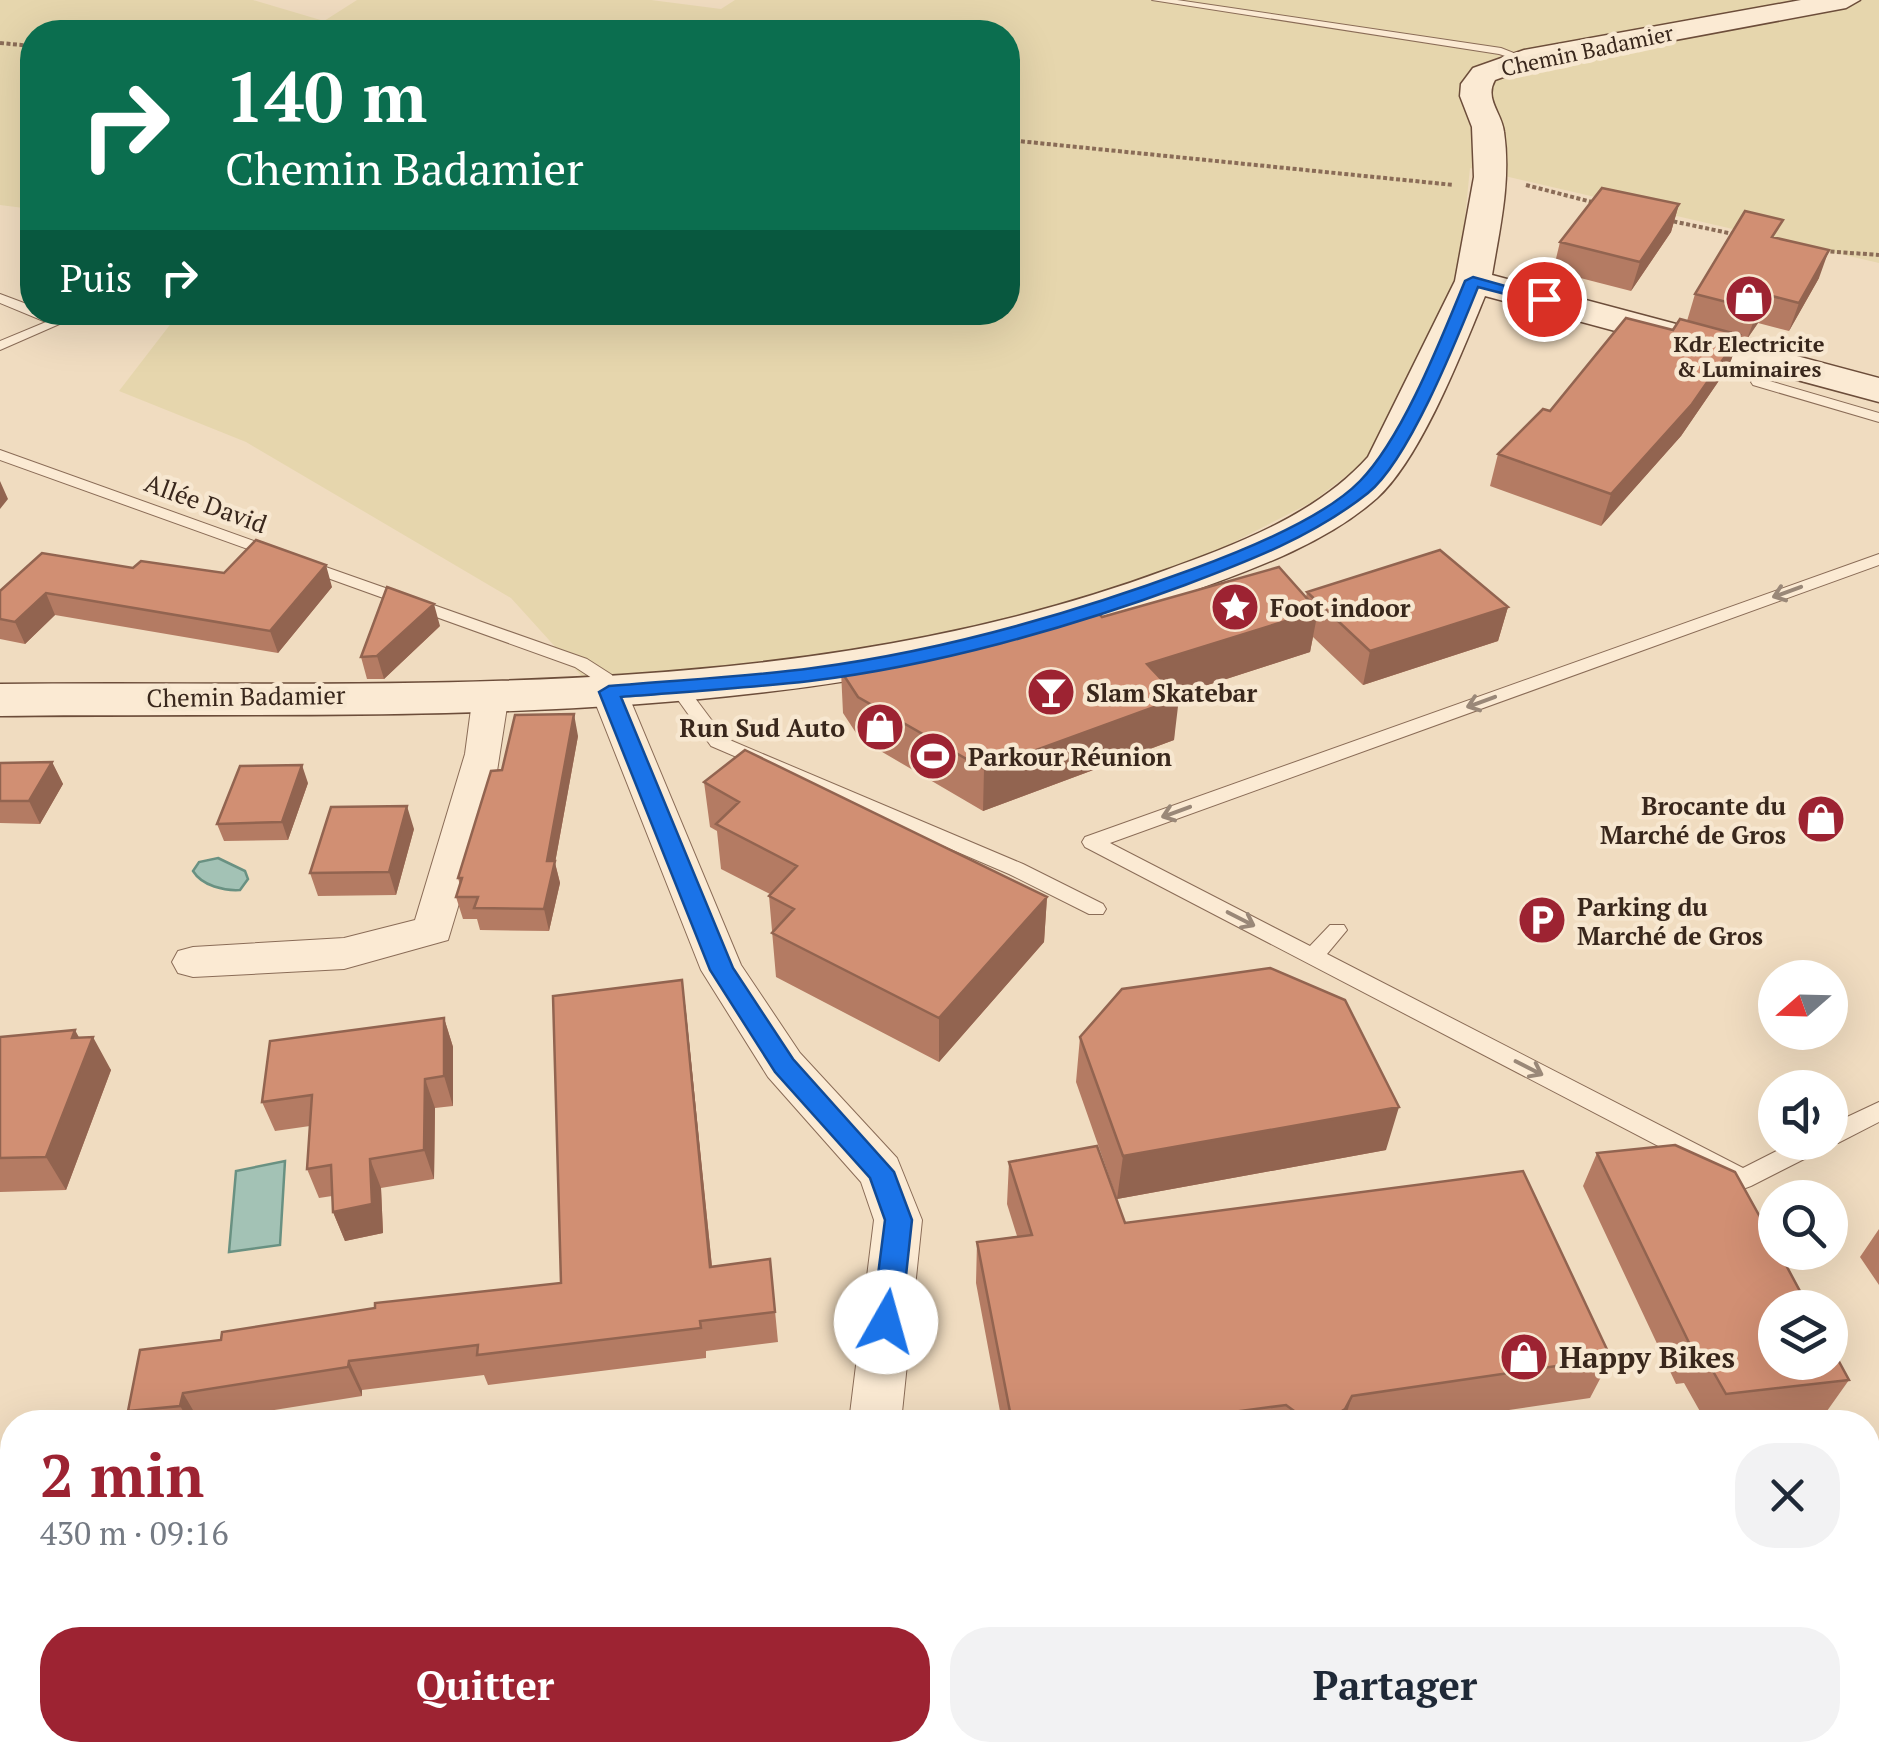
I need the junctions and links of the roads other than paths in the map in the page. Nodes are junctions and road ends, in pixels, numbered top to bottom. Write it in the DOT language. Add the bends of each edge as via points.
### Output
graph roads {
  1 [pos="1156,0"];
  2 [pos="1846,0"];
  3 [pos="1524,59"];
  4 [pos="1473,281"];
  5 [pos="50,325"];
  6 [pos="0,346"];
  7 [pos="1771,361"];
  8 [pos="1879,390"];
  9 [pos="1879,418"];
  10 [pos="0,455"];
  11 [pos="1879,558"];
  12 [pos="677,686"];
  13 [pos="609,692"];
  14 [pos="491,694"];
  15 [pos="2,703"];
  16 [pos="1096,908"];
  17 [pos="1337,930"];
  18 [pos="1313,956"];
  19 [pos="193,962"];
  20 [pos="1879,1112"];
  21 [pos="1848,1127"];
  22 [pos="1780,1160"];
  23 [pos="876,1410"];
  1 -- 3 [label="lane"];
  2 -- 3 [label="street, Chemin Badamier"];
  3 -- 4 [label="street, Chemin Badamier" via="1484,74 1476,84 1488,127 1490,183"];
  4 -- 7 [label="street"];
  4 -- 12 [label="street, Chemin Badamier" via="1386,462 1363,488 1284,539 1115,604 964,644 814,674"];
  5 -- 6 [label="lane"];
  7 -- 8 [label="street"];
  7 -- 9 [label="lane" via="1758,382"];
  10 -- 13 [label="lane, Allée David" via="581,663 606,679"];
  11 -- 18 [label="lane, one-way" via="1092,842"];
  12 -- 13 [label="street, Chemin Badamier"];
  12 -- 16 [label="lane" via="718,742"];
  13 -- 14 [label="street, Chemin Badamier"];
  13 -- 23 [label="street" via="722,970 784,1066 881,1172 898,1220"];
  14 -- 15 [label="street, Chemin Badamier"];
  14 -- 19 [label="street" via="472,802 432,929 388,948 336,958"];
  17 -- 18 [label="lane"];
  18 -- 22 [label="lane, one-way" via="1743,1179"];
  20 -- 21 [label="lane"];
}
